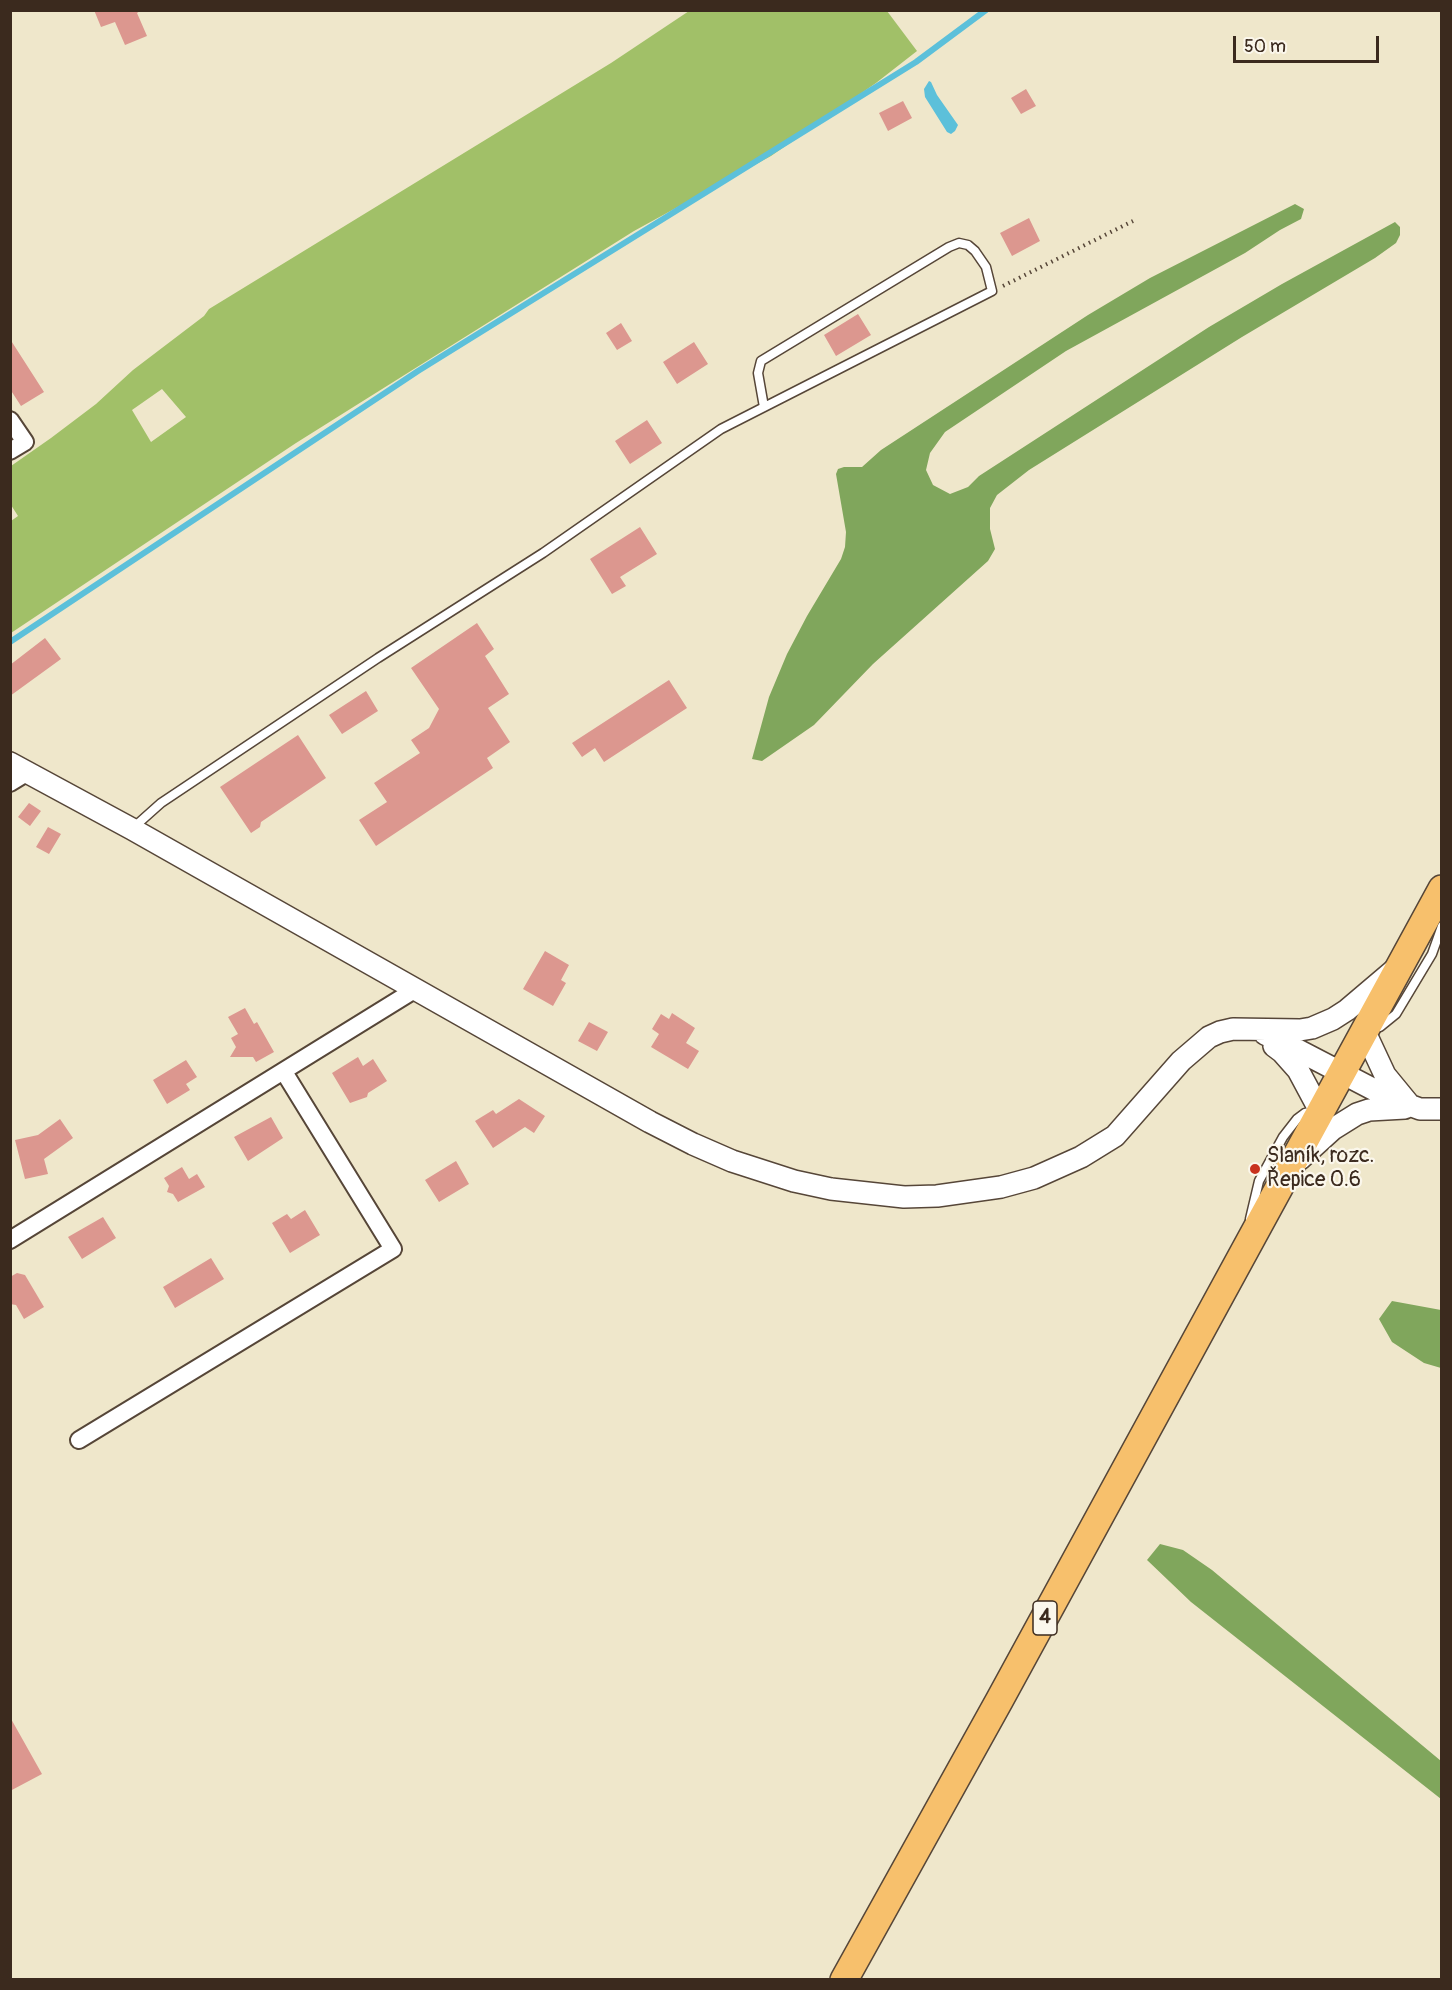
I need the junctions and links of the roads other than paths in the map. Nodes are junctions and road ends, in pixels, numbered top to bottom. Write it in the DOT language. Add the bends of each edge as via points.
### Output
graph roads {
  1 [pos="764,407"];
  2 [pos="10,420"];
  3 [pos="10,451"];
  4 [pos="16,773"];
  5 [pos="132,829"];
  6 [pos="1442,889"];
  7 [pos="1442,926"];
  8 [pos="1401,965"];
  9 [pos="416,989"];
  10 [pos="1248,1029"];
  11 [pos="1364,1030"];
  12 [pos="284,1072"];
  13 [pos="1340,1073"];
  14 [pos="1412,1107"];
  15 [pos="1442,1108"];
  16 [pos="1320,1111"];
  17 [pos="1288,1169"];
  18 [pos="10,1240"];
  19 [pos="1242,1254"];
  20 [pos="79,1440"];
  21 [pos="844,1980"];
  1 -- 1 [label="lane" via="758,373 761,361 949,247 968,245 986,267 992,291"];
  1 -- 5 [label="lane" via="721,429 543,553 378,658 161,803"];
  2 -- 3 [label="street" via="25,442"];
  4 -- 5 [label="street"];
  5 -- 9 [label="street"];
  6 -- 8 [label="main road, 4"];
  7 -- 11 [label="lane" via="1431,954 1396,1014 1380,1027"];
  8 -- 10 [label="street" via="1347,1010 1321,1025 1300,1030"];
  8 -- 11 [label="main road, 4"];
  9 -- 10 [label="street" via="589,1089 712,1152 794,1181 904,1197 937,1197 1001,1187 1034,1178 1081,1157 1115,1136 1209,1037"];
  9 -- 12 [label="street"];
  10 -- 13 [label="street"];
  10 -- 16 [label="street" via="1291,1060"];
  11 -- 13 [label="main road, 4"];
  11 -- 14 [label="street" via="1385,1076"];
  12 -- 18 [label="street"];
  12 -- 20 [label="street" via="393,1249"];
  13 -- 14 [label="street"];
  13 -- 16 [label="main road, 4"];
  14 -- 15 [label="street"];
  14 -- 17 [label="street" via="1358,1114 1333,1129"];
  16 -- 17 [label="main road, 4"];
  16 -- 19 [label="lane" via="1305,1113 1283,1137 1259,1181"];
  17 -- 19 [label="main road, 4"];
  19 -- 21 [label="main road, 4"];
}
